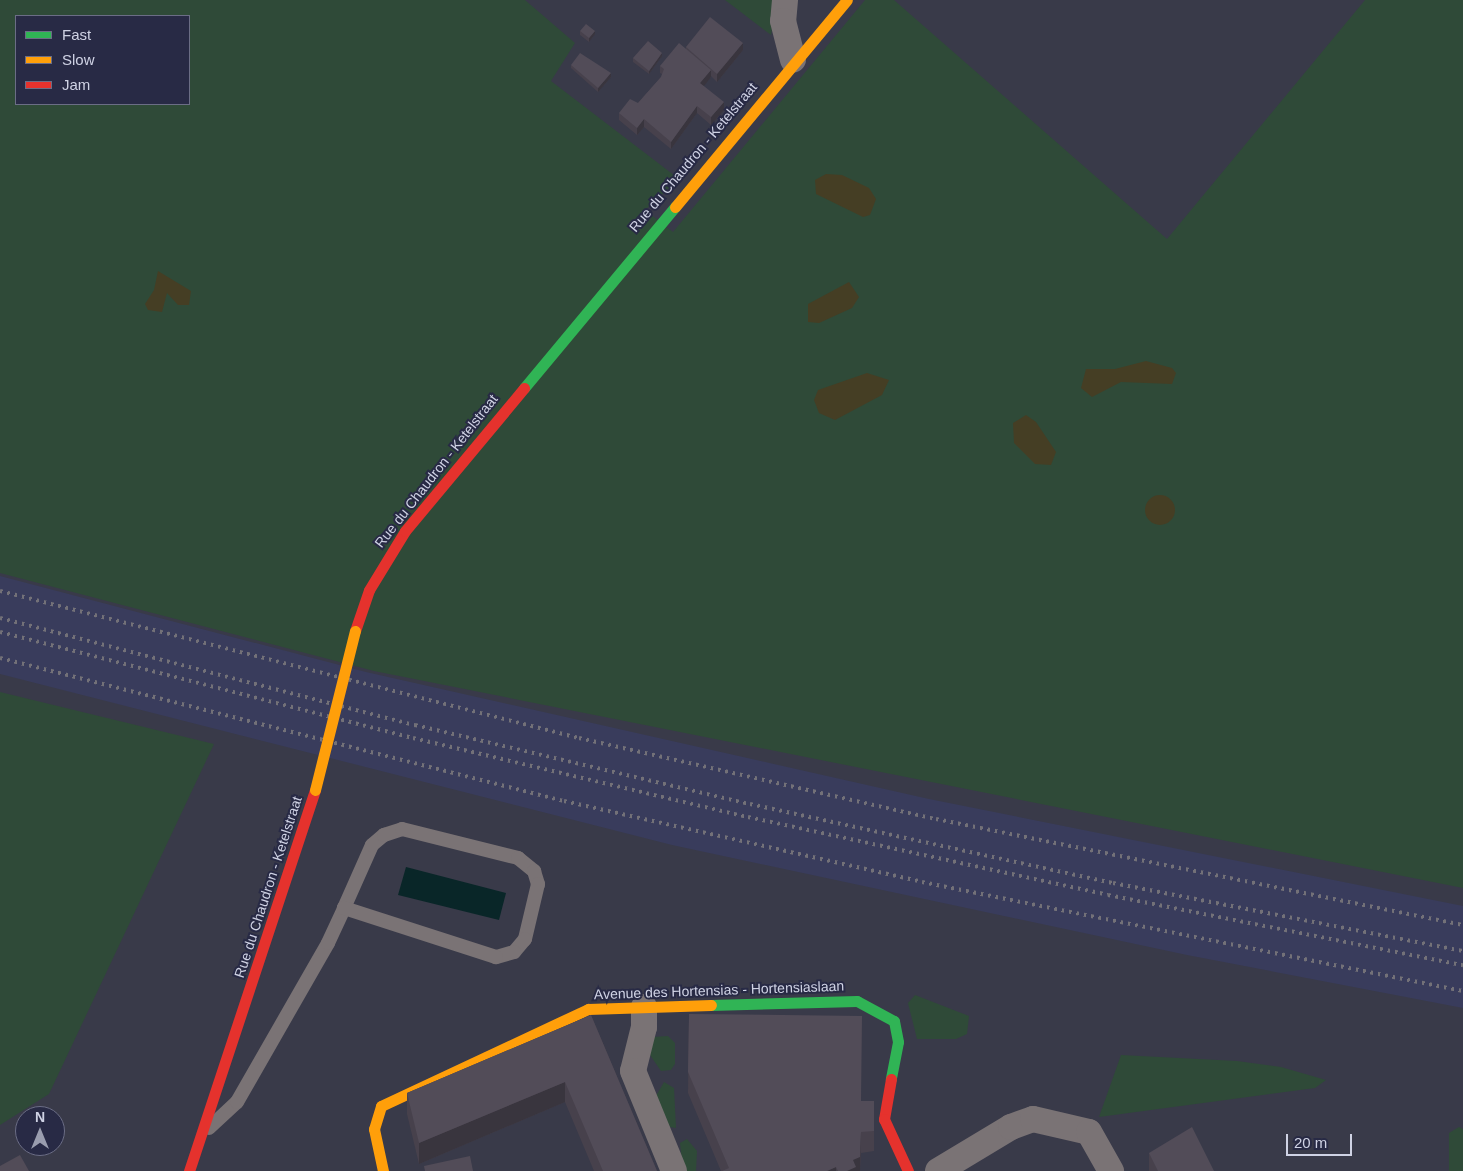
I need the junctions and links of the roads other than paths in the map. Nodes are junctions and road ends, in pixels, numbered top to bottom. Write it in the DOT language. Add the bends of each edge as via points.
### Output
graph roads {
  1 [pos="785,0"];
  2 [pos="847,0"];
  3 [pos="793,60"];
  4 [pos="344,908"];
  5 [pos="644,1007"];
  6 [pos="199,1138"];
  7 [pos="189,1171"];
  8 [pos="384,1171"];
  9 [pos="674,1171"];
  10 [pos="908,1171"];
  11 [pos="938,1171"];
  12 [pos="1111,1171"];
  1 -- 3 [label="street" via="783,21"];
  2 -- 3 [label="street, Rue du Chaudron - Ketelstraat"];
  3 -- 6 [label="street, Rue du Chaudron - Ketelstraat, bridge" via="405,531 369,590 355,631 315,790"];
  4 -- 4 [label="lane" via="372,845 402,829 518,858 534,871 538,884 525,939 514,952 496,957"];
  4 -- 6 [label="lane" via="237,1102"];
  5 -- 8 [label="street, Avenue des Hortensias - Hortensiaslaan" via="588,1009 563,1018 392,1098 381,1106 374,1129"];
  5 -- 9 [label="street" via="644,1026 633,1071"];
  5 -- 10 [label="street, Avenue des Hortensias - Hortensiaslaan" via="857,1000 884,1013 894,1021 898,1042 884,1119"];
  6 -- 7 [label="street, Rue du Chaudron - Ketelstraat"];
  11 -- 12 [label="street" via="1010,1127 1033,1119 1089,1132"];
}
